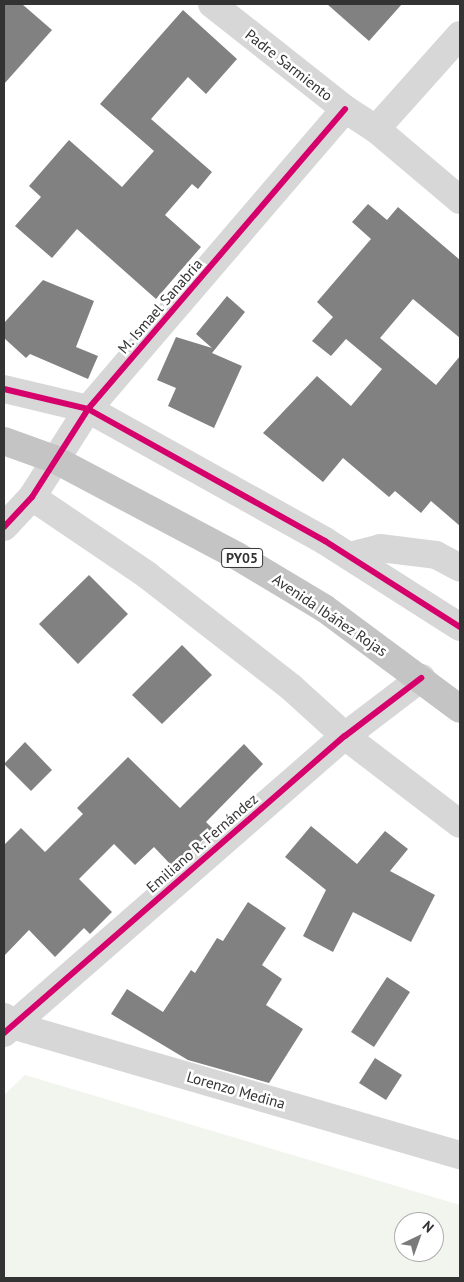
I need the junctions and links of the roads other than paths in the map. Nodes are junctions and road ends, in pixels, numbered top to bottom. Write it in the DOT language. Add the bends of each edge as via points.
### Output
graph roads {
  1 [pos="212,4"];
  2 [pos="460,35"];
  3 [pos="345,109"];
  4 [pos="376,129"];
  5 [pos="460,200"];
  6 [pos="4,389"];
  7 [pos="88,409"];
  8 [pos="4,441"];
  9 [pos="54,459"];
  10 [pos="32,497"];
  11 [pos="4,527"];
  12 [pos="348,556"];
  13 [pos="460,568"];
  14 [pos="460,627"];
  15 [pos="421,678"];
  16 [pos="460,709"];
  17 [pos="345,736"];
  18 [pos="460,824"];
  19 [pos="7,1025"];
  20 [pos="460,1155"];
  1 -- 3 [label="street, Padre Sarmiento"];
  2 -- 4 [label="street"];
  3 -- 4 [label="street, Padre Sarmiento"];
  3 -- 7 [label="street, M. Ismael Sanabria"];
  4 -- 5 [label="street, Padre Sarmiento"];
  6 -- 7 [label="street"];
  7 -- 9 [label="street, M. Ismael Sanabria"];
  7 -- 12 [label="street"];
  8 -- 9 [label="highway, Avenida Ibáñez Rojas / PY05"];
  9 -- 10 [label="street, M. Ismael Sanabria"];
  9 -- 15 [label="highway, Avenida Ibáñez Rojas / PY05" via="237,556 324,608"];
  10 -- 11 [label="street, M. Ismael Sanabria"];
  10 -- 17 [label="street" via="147,575 292,688"];
  12 -- 13 [label="street" via="380,548 436,555"];
  12 -- 14 [label="street"];
  15 -- 16 [label="highway, Avenida Ibáñez Rojas / PY05"];
  15 -- 17 [label="street, Emiliano R. Fernández"];
  17 -- 18 [label="street"];
  17 -- 19 [label="street, Emiliano R. Fernández"];
  19 -- 20 [label="street, Lorenzo Medina"];
}
